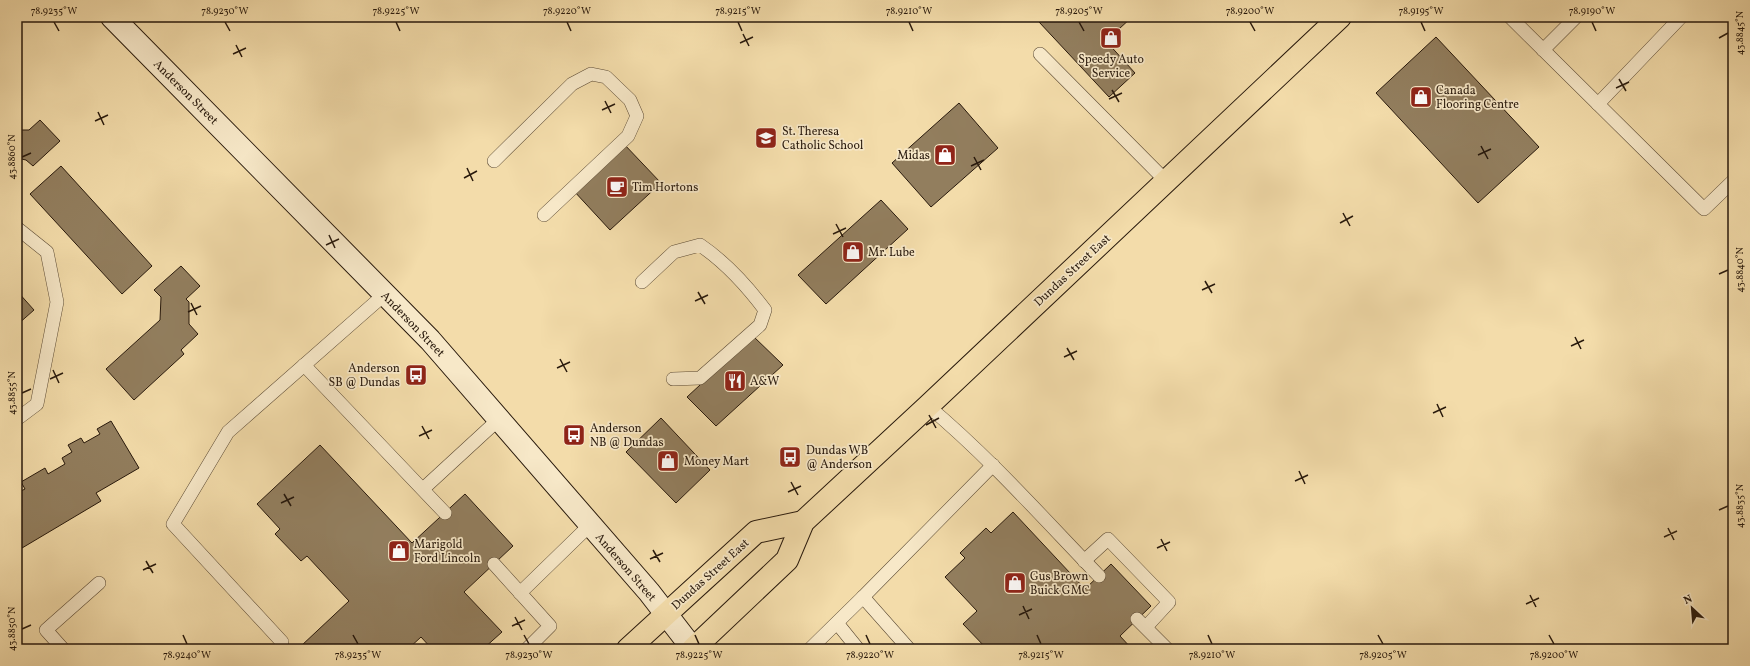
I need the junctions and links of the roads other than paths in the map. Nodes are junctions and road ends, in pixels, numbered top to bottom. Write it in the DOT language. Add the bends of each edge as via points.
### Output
graph roads {
  1 [pos="112,17"];
  2 [pos="1340,17"];
  3 [pos="1510,17"];
  4 [pos="1576,17"];
  5 [pos="1681,17"];
  6 [pos="1543,50"];
  7 [pos="1040,54"];
  8 [pos="1598,104"];
  9 [pos="494,161"];
  10 [pos="1166,181"];
  11 [pos="1733,181"];
  12 [pos="544,215"];
  13 [pos="17,228"];
  14 [pos="642,282"];
  15 [pos="385,294"];
  16 [pos="304,364"];
  17 [pos="673,379"];
  18 [pos="928,406"];
  19 [pos="17,419"];
  20 [pos="498,420"];
  21 [pos="993,465"];
  22 [pos="423,489"];
  23 [pos="445,513"];
  24 [pos="803,522"];
  25 [pos="590,525"];
  26 [pos="1084,561"];
  27 [pos="494,564"];
  28 [pos="1099,576"];
  29 [pos="98,583"];
  30 [pos="520,593"];
  31 [pos="863,597"];
  32 [pos="666,614"];
  33 [pos="836,623"];
  34 [pos="282,642"];
  35 [pos="63,649"];
  36 [pos="527,649"];
  37 [pos="628,649"];
  38 [pos="693,649"];
  39 [pos="810,649"];
  40 [pos="858,649"];
  41 [pos="909,649"];
  42 [pos="1167,649"];
  1 -- 15 [label="main road, Anderson Street"];
  2 -- 10 [label="main road, Dundas Street East"];
  3 -- 6 [label="lane"];
  4 -- 6 [label="lane"];
  5 -- 8 [label="lane"];
  6 -- 8 [label="lane"];
  7 -- 10 [label="lane"];
  8 -- 11 [label="lane" via="1704,209"];
  9 -- 12 [label="lane" via="572,84 591,74 606,77 630,100 637,116 628,136"];
  10 -- 18 [label="main road, Dundas Street East"];
  13 -- 19 [label="lane" via="47,252 57,302 37,404"];
  14 -- 17 [label="lane" via="674,252 700,245 718,259 754,295 765,310 760,326 700,378"];
  15 -- 16 [label="lane"];
  15 -- 20 [label="main road, Anderson Street" via="430,340"];
  16 -- 22 [label="lane"];
  16 -- 34 [label="lane" via="228,432 173,524"];
  18 -- 21 [label="lane"];
  18 -- 24 [label="main road, Dundas Street East"];
  20 -- 22 [label="lane"];
  20 -- 25 [label="main road, Anderson Street"];
  21 -- 26 [label="lane"];
  21 -- 31 [label="lane"];
  22 -- 23 [label="lane"];
  24 -- 32 [label="main road, Dundas Street East" via="756,532"];
  24 -- 38 [label="main road, Dundas Street East" via="787,560"];
  25 -- 30 [label="lane"];
  25 -- 32 [label="main road, Anderson Street"];
  26 -- 28 [label="lane"];
  26 -- 42 [label="lane" via="1108,539 1169,602 1141,623"];
  27 -- 30 [label="lane"];
  29 -- 35 [label="lane" via="46,630"];
  30 -- 36 [label="lane" via="550,626"];
  31 -- 33 [label="lane"];
  31 -- 41 [label="lane"];
  32 -- 37 [label="main road, Dundas Street East"];
  32 -- 38 [label="main road, Anderson Street"];
  33 -- 39 [label="lane"];
  33 -- 40 [label="lane"];
}
